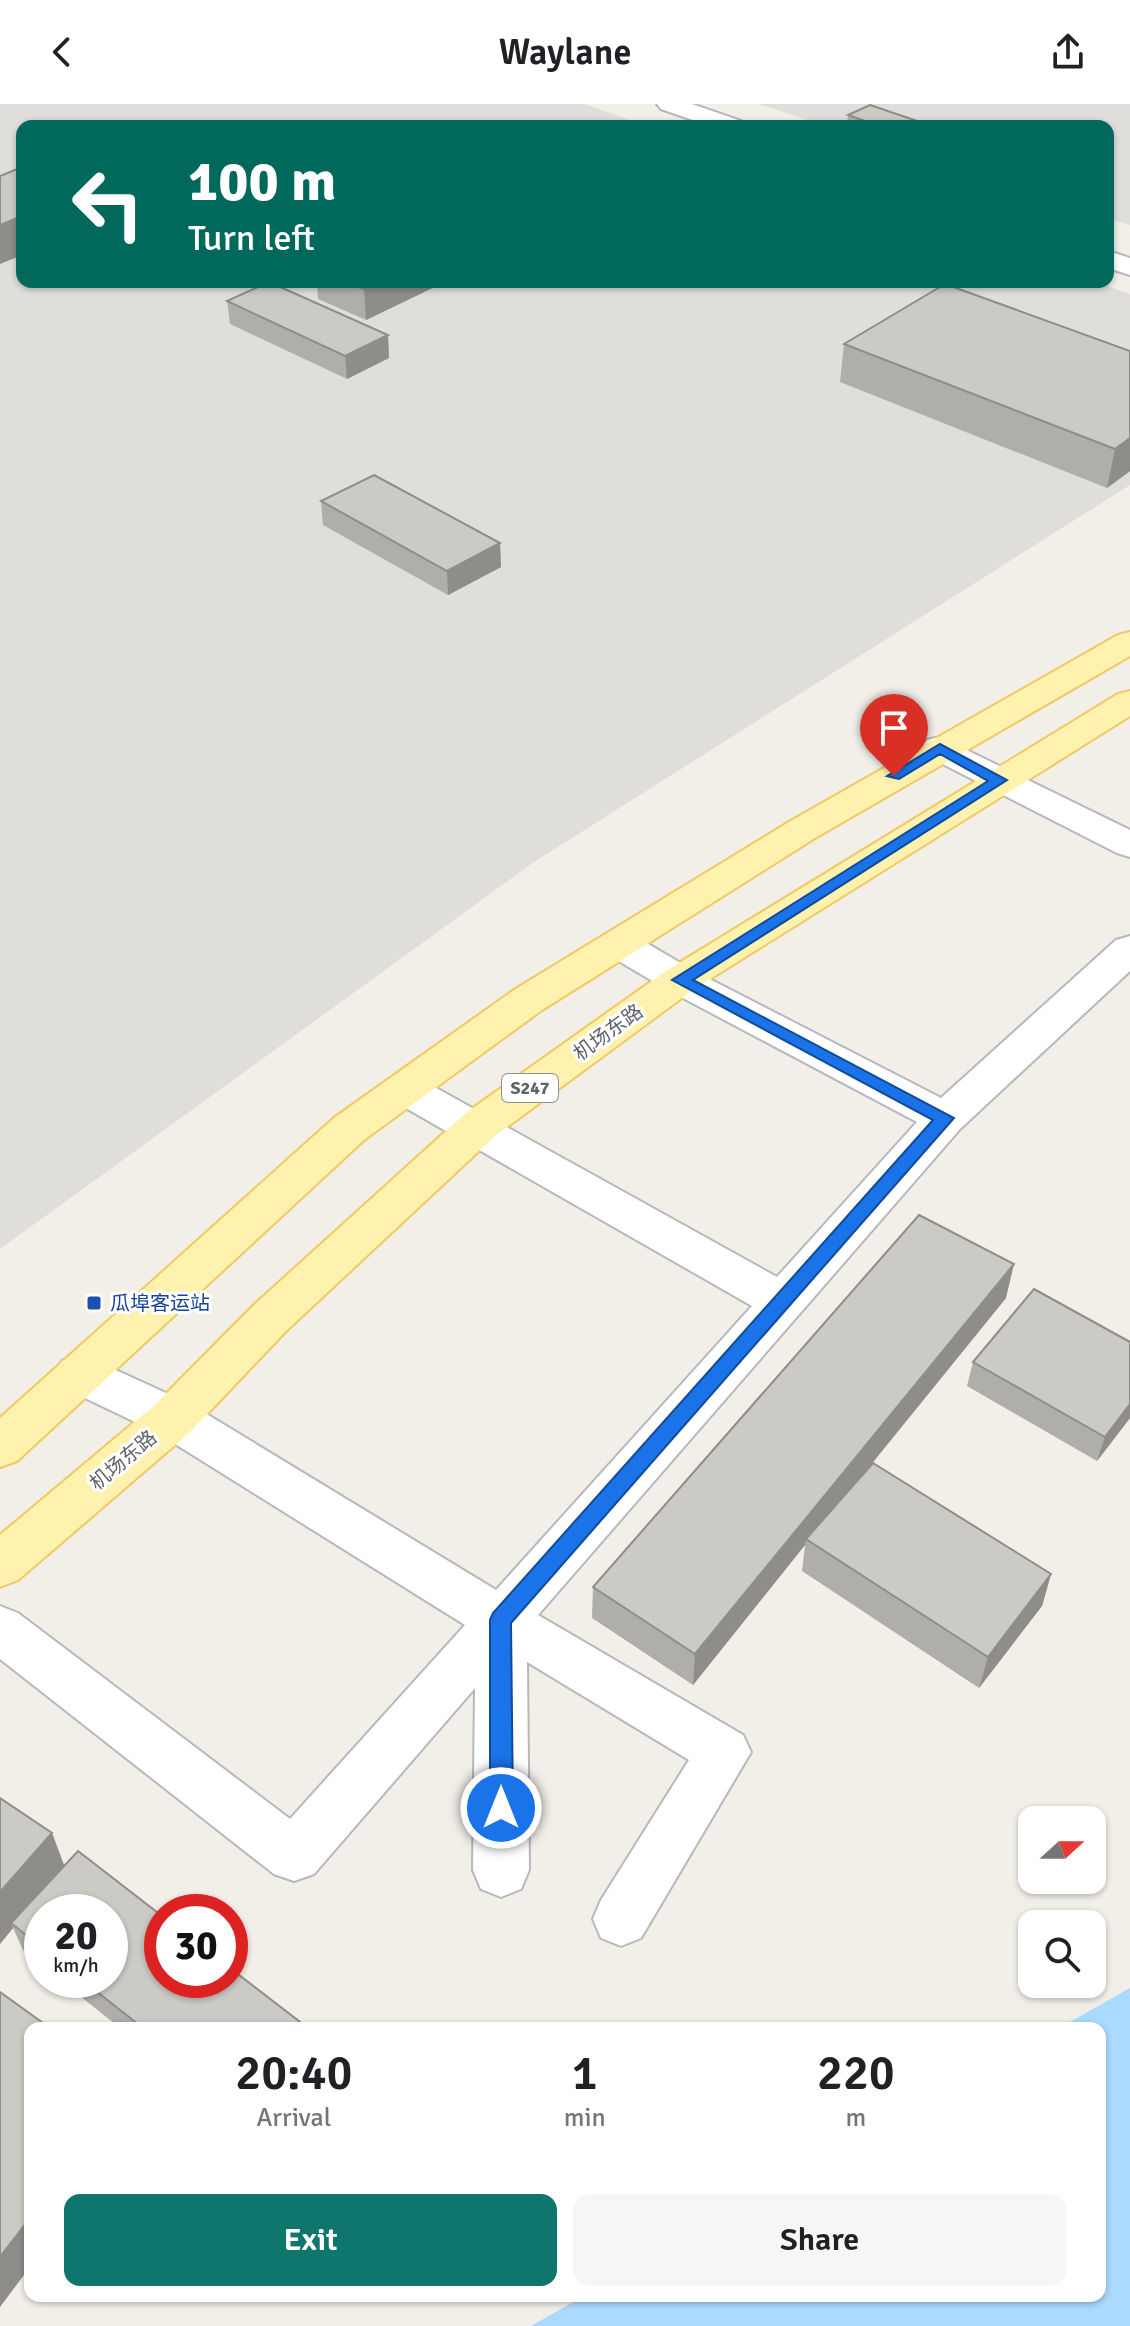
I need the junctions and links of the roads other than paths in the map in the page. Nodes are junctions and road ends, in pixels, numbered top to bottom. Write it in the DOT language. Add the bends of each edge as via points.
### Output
graph roads {
  1 [pos="669,104"];
  2 [pos="716,120"];
  3 [pos="1130,642"];
  4 [pos="1130,701"];
  5 [pos="940,748"];
  6 [pos="999,780"];
  7 [pos="1130,845"];
  8 [pos="619,944"];
  9 [pos="1130,949"];
  10 [pos="680,980"];
  11 [pos="405,1089"];
  12 [pos="945,1118"];
  13 [pos="473,1130"];
  14 [pos="783,1302"];
  15 [pos="79,1374"];
  16 [pos="173,1418"];
  17 [pos="0,1447"];
  18 [pos="0,1565"];
  19 [pos="501,1620"];
  20 [pos="0,1629"];
  21 [pos="501,1870"];
  22 [pos="621,1919"];
  1 -- 2 [label="street"];
  3 -- 5 [label="main road"];
  4 -- 6 [label="main road, 机场东路 / S247"];
  5 -- 6 [label="street"];
  5 -- 8 [label="main road"];
  6 -- 7 [label="street"];
  6 -- 10 [label="main road, 机场东路 / S247"];
  8 -- 10 [label="street"];
  8 -- 11 [label="main road" via="528,1000"];
  9 -- 12 [label="street"];
  10 -- 12 [label="street"];
  10 -- 13 [label="main road, 机场东路 / S247"];
  11 -- 13 [label="street"];
  11 -- 15 [label="main road" via="349,1129"];
  12 -- 14 [label="street"];
  13 -- 14 [label="street"];
  13 -- 16 [label="main road, 机场东路 / S247" via="270,1318"];
  14 -- 19 [label="street"];
  15 -- 16 [label="street"];
  15 -- 17 [label="main road"];
  16 -- 18 [label="main road, 机场东路 / S247"];
  16 -- 19 [label="street"];
  19 -- 20 [label="street" via="294,1855"];
  19 -- 21 [label="street"];
  19 -- 22 [label="street" via="724,1752"];
}
